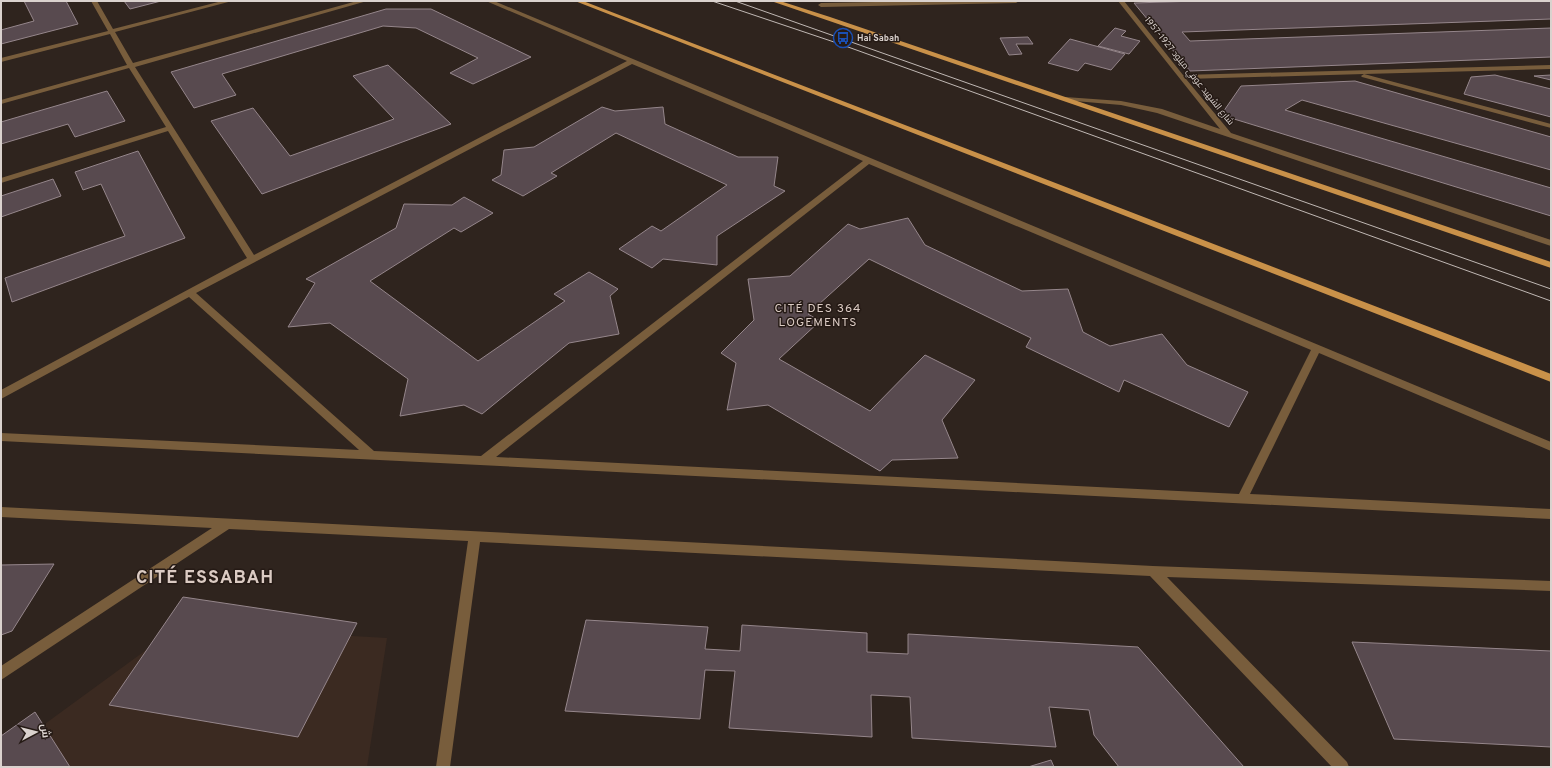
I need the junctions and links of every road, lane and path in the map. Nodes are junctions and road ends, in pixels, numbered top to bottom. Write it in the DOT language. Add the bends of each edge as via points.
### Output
graph roads {
  1 [pos="94,1"];
  2 [pos="229,1"];
  3 [pos="364,1"];
  4 [pos="489,1"];
  5 [pos="578,1"];
  6 [pos="774,1"];
  7 [pos="1016,1"];
  8 [pos="1121,1"];
  9 [pos="821,3"];
  10 [pos="828,18"];
  11 [pos="111,31"];
  12 [pos="1,60"];
  13 [pos="632,61"];
  14 [pos="132,66"];
  15 [pos="1551,67"];
  16 [pos="1353,73"];
  17 [pos="1181,77"];
  18 [pos="1065,99"];
  19 [pos="1,102"];
  20 [pos="1551,126"];
  21 [pos="170,128"];
  22 [pos="1228,134"];
  23 [pos="868,161"];
  24 [pos="1,181"];
  25 [pos="1551,243"];
  26 [pos="252,259"];
  27 [pos="1551,265"];
  28 [pos="190,293"];
  29 [pos="1316,349"];
  30 [pos="1551,378"];
  31 [pos="1,395"];
  32 [pos="1,437"];
  33 [pos="1551,448"];
  34 [pos="371,455"];
  35 [pos="483,461"];
  36 [pos="1242,499"];
  37 [pos="1,512"];
  38 [pos="1551,514"];
  39 [pos="227,524"];
  40 [pos="475,536"];
  41 [pos="1153,571"];
  42 [pos="1551,586"];
  43 [pos="1,674"];
  44 [pos="442,767"];
  45 [pos="1342,767"];
  1 -- 11 [label="street"];
  2 -- 11 [label="street"];
  3 -- 14 [label="street"];
  4 -- 13 [label="street"];
  5 -- 30 [label="main road"];
  6 -- 10 [label="main road"];
  7 -- 9 [label="street"];
  8 -- 17 [label="street, شارع الشهيد عوفي ميلود 1927-1957"];
  9 -- 10 [label="street"];
  10 -- 18 [label="main road"];
  11 -- 12 [label="street"];
  11 -- 14 [label="street"];
  13 -- 23 [label="street"];
  13 -- 26 [label="street"];
  14 -- 19 [label="street"];
  14 -- 21 [label="street"];
  15 -- 16 [label="street"];
  16 -- 17 [label="street"];
  16 -- 20 [label="street"];
  17 -- 22 [label="street, شارع الشهيد عوفي ميلود 1927-1957"];
  18 -- 22 [label="street" via="1121,103"];
  18 -- 27 [label="main road"];
  21 -- 24 [label="street"];
  21 -- 26 [label="street"];
  22 -- 25 [label="street"];
  23 -- 29 [label="street"];
  23 -- 35 [label="street"];
  26 -- 28 [label="street"];
  28 -- 31 [label="street"];
  28 -- 34 [label="street"];
  29 -- 33 [label="street"];
  29 -- 36 [label="street"];
  32 -- 34 [label="street"];
  34 -- 35 [label="street"];
  35 -- 36 [label="street"];
  36 -- 38 [label="street"];
  37 -- 39 [label="street"];
  39 -- 40 [label="street"];
  39 -- 43 [label="street"];
  40 -- 41 [label="street"];
  40 -- 44 [label="street"];
  41 -- 42 [label="street"];
  41 -- 45 [label="street"];
}
